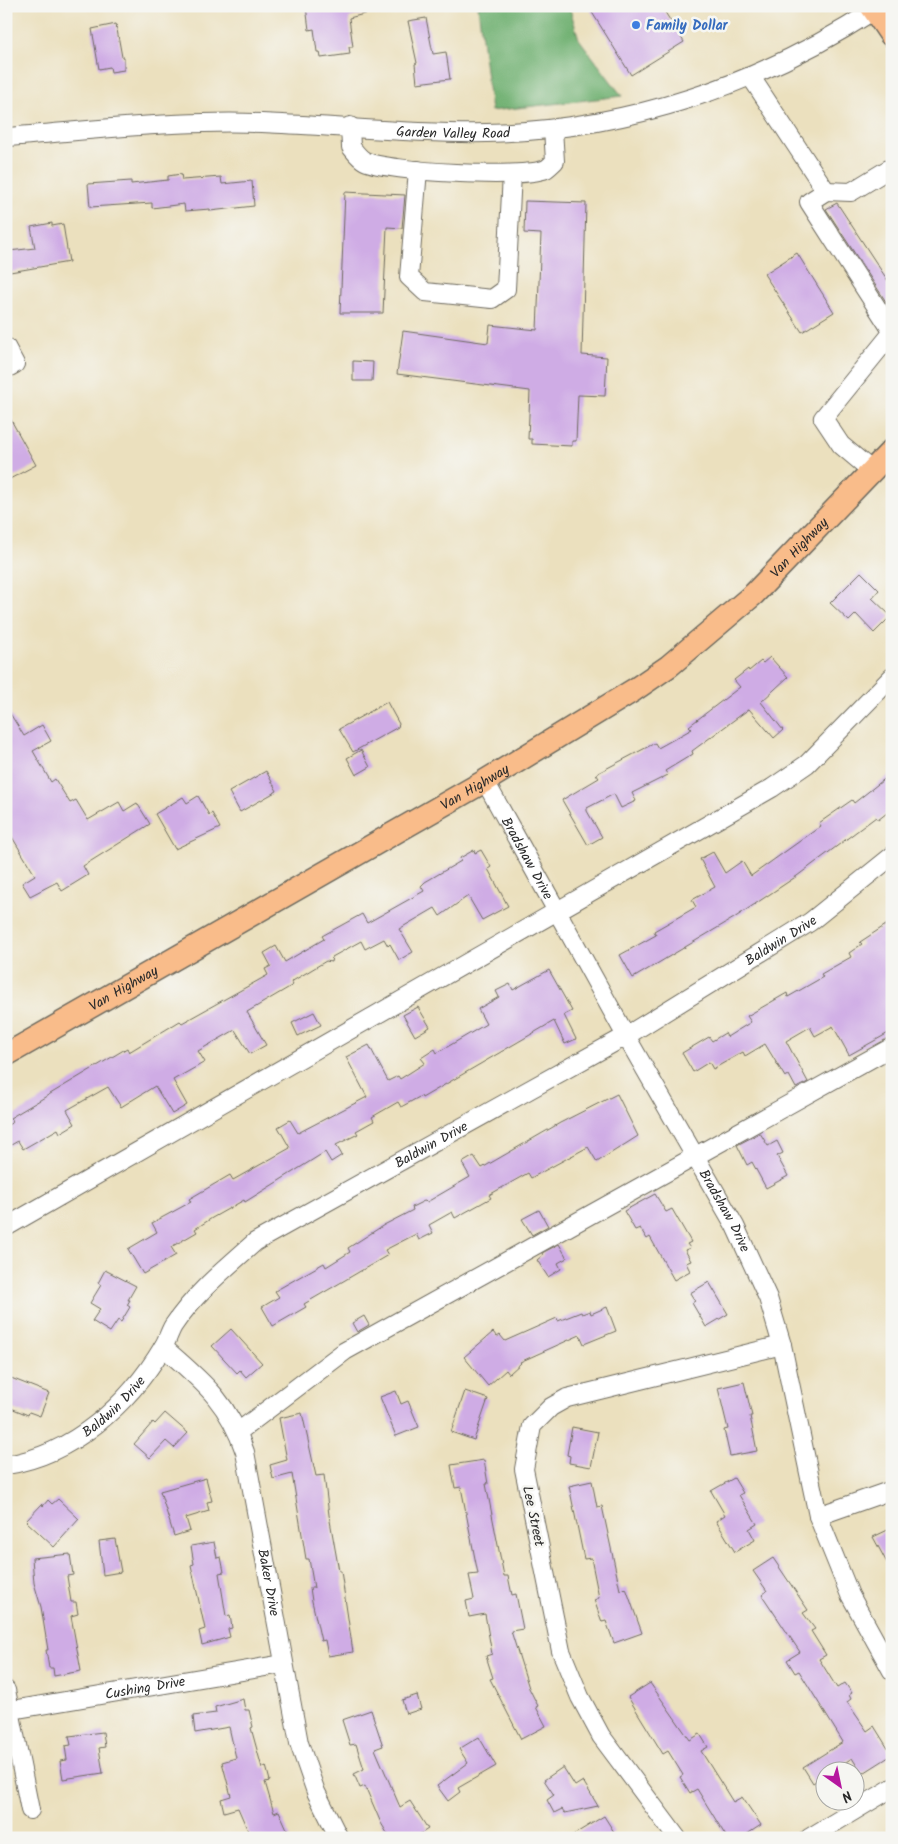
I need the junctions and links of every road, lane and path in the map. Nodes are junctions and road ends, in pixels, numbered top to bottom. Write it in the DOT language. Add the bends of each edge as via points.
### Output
graph roads {
  1 [pos="874,8"];
  2 [pos="892,34"];
  3 [pos="751,77"];
  4 [pos="350,126"];
  5 [pos="553,130"];
  6 [pos="6,137"];
  7 [pos="892,167"];
  8 [pos="418,170"];
  9 [pos="512,174"];
  10 [pos="826,191"];
  11 [pos="892,332"];
  12 [pos="6,347"];
  13 [pos="10,366"];
  14 [pos="892,450"];
  15 [pos="872,471"];
  16 [pos="892,677"];
  17 [pos="485,781"];
  18 [pos="892,856"];
  19 [pos="556,911"];
  20 [pos="626,1036"];
  21 [pos="892,1047"];
  22 [pos="6,1055"];
  23 [pos="695,1157"];
  24 [pos="6,1227"];
  25 [pos="782,1345"];
  26 [pos="163,1347"];
  27 [pos="238,1432"];
  28 [pos="6,1465"];
  29 [pos="892,1490"];
  30 [pos="818,1516"];
  31 [pos="283,1664"];
  32 [pos="892,1671"];
  33 [pos="6,1690"];
  34 [pos="8,1710"];
  35 [pos="892,1788"];
  36 [pos="30,1810"];
  37 [pos="339,1838"];
  38 [pos="677,1838"];
  39 [pos="809,1838"];
  1 -- 2 [label="highway"];
  1 -- 3 [label="street, Garden Valley Road" via="832,38"];
  3 -- 5 [label="street, Garden Valley Road" via="658,109"];
  3 -- 10 [label="street"];
  4 -- 5 [label="street, Garden Valley Road" via="455,133"];
  4 -- 6 [label="street, Garden Valley Road" via="204,123"];
  4 -- 8 [label="street" via="351,147 364,160"];
  5 -- 9 [label="street" via="555,161 546,169"];
  7 -- 10 [label="street" via="851,192"];
  8 -- 9 [label="street"];
  8 -- 9 [label="street" via="410,277 425,292 492,299 506,289"];
  10 -- 11 [label="street" via="809,202"];
  11 -- 15 [label="street" via="823,418 840,445"];
  12 -- 13 [label="street"];
  14 -- 15 [label="main road, Van Highway"];
  15 -- 17 [label="main road, Van Highway" via="754,594 669,666 586,722"];
  16 -- 19 [label="street" via="807,764 772,788"];
  17 -- 19 [label="street, Bradshaw Drive"];
  17 -- 22 [label="main road, Van Highway"];
  18 -- 20 [label="street, Baldwin Drive" via="810,922"];
  19 -- 20 [label="street, Bradshaw Drive"];
  19 -- 24 [label="street"];
  20 -- 23 [label="street, Bradshaw Drive"];
  20 -- 26 [label="street, Baldwin Drive" via="255,1242 209,1282 172,1327"];
  21 -- 23 [label="street"];
  23 -- 25 [label="street, Bradshaw Drive" via="735,1226 768,1298"];
  23 -- 27 [label="street" via="344,1351"];
  25 -- 30 [label="street, Bradshaw Drive"];
  25 -- 38 [label="street, Lee Street" via="567,1398 551,1407 532,1426 524,1469 561,1651 601,1736"];
  26 -- 27 [label="street, Baker Drive" via="206,1384"];
  26 -- 28 [label="street, Baldwin Drive" via="131,1392 99,1422 57,1449"];
  27 -- 31 [label="street, Baker Drive" via="245,1452"];
  29 -- 30 [label="street"];
  30 -- 32 [label="street, Bradshaw Drive" via="850,1595"];
  31 -- 34 [label="street, Cushing Drive"];
  31 -- 37 [label="street, Baker Drive" via="299,1743 316,1792"];
  33 -- 34 [label="street"];
  34 -- 36 [label="street"];
  35 -- 39 [label="street"];
}
